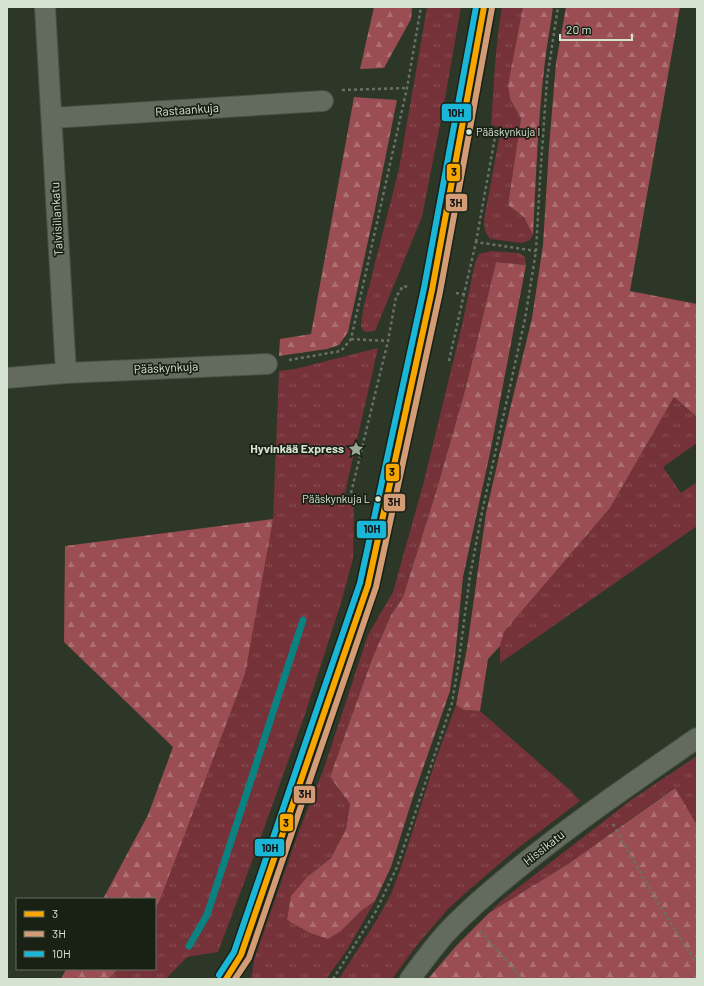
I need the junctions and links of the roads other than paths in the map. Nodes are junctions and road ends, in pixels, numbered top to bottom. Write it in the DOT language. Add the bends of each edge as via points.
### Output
graph roads {
  1 [pos="45,7"];
  2 [pos="484,7"];
  3 [pos="323,101"];
  4 [pos="52,118"];
  5 [pos="267,364"];
  6 [pos="66,373"];
  7 [pos="7,378"];
  8 [pos="697,738"];
  9 [pos="240,955"];
  10 [pos="226,979"];
  11 [pos="240,979"];
  12 [pos="410,979"];
  1 -- 4 [label="street, Talvisillankatu"];
  2 -- 9 [label="main road" via="432,290 368,585"];
  3 -- 4 [label="street, Rastaankuja"];
  4 -- 6 [label="street, Talvisillankatu"];
  5 -- 6 [label="street, Pääskynkuja"];
  6 -- 7 [label="street"];
  8 -- 12 [label="street, Hissikatu" via="602,804 477,902 447,933"];
  9 -- 10 [label="main road"];
  9 -- 11 [label="main road"];
}
